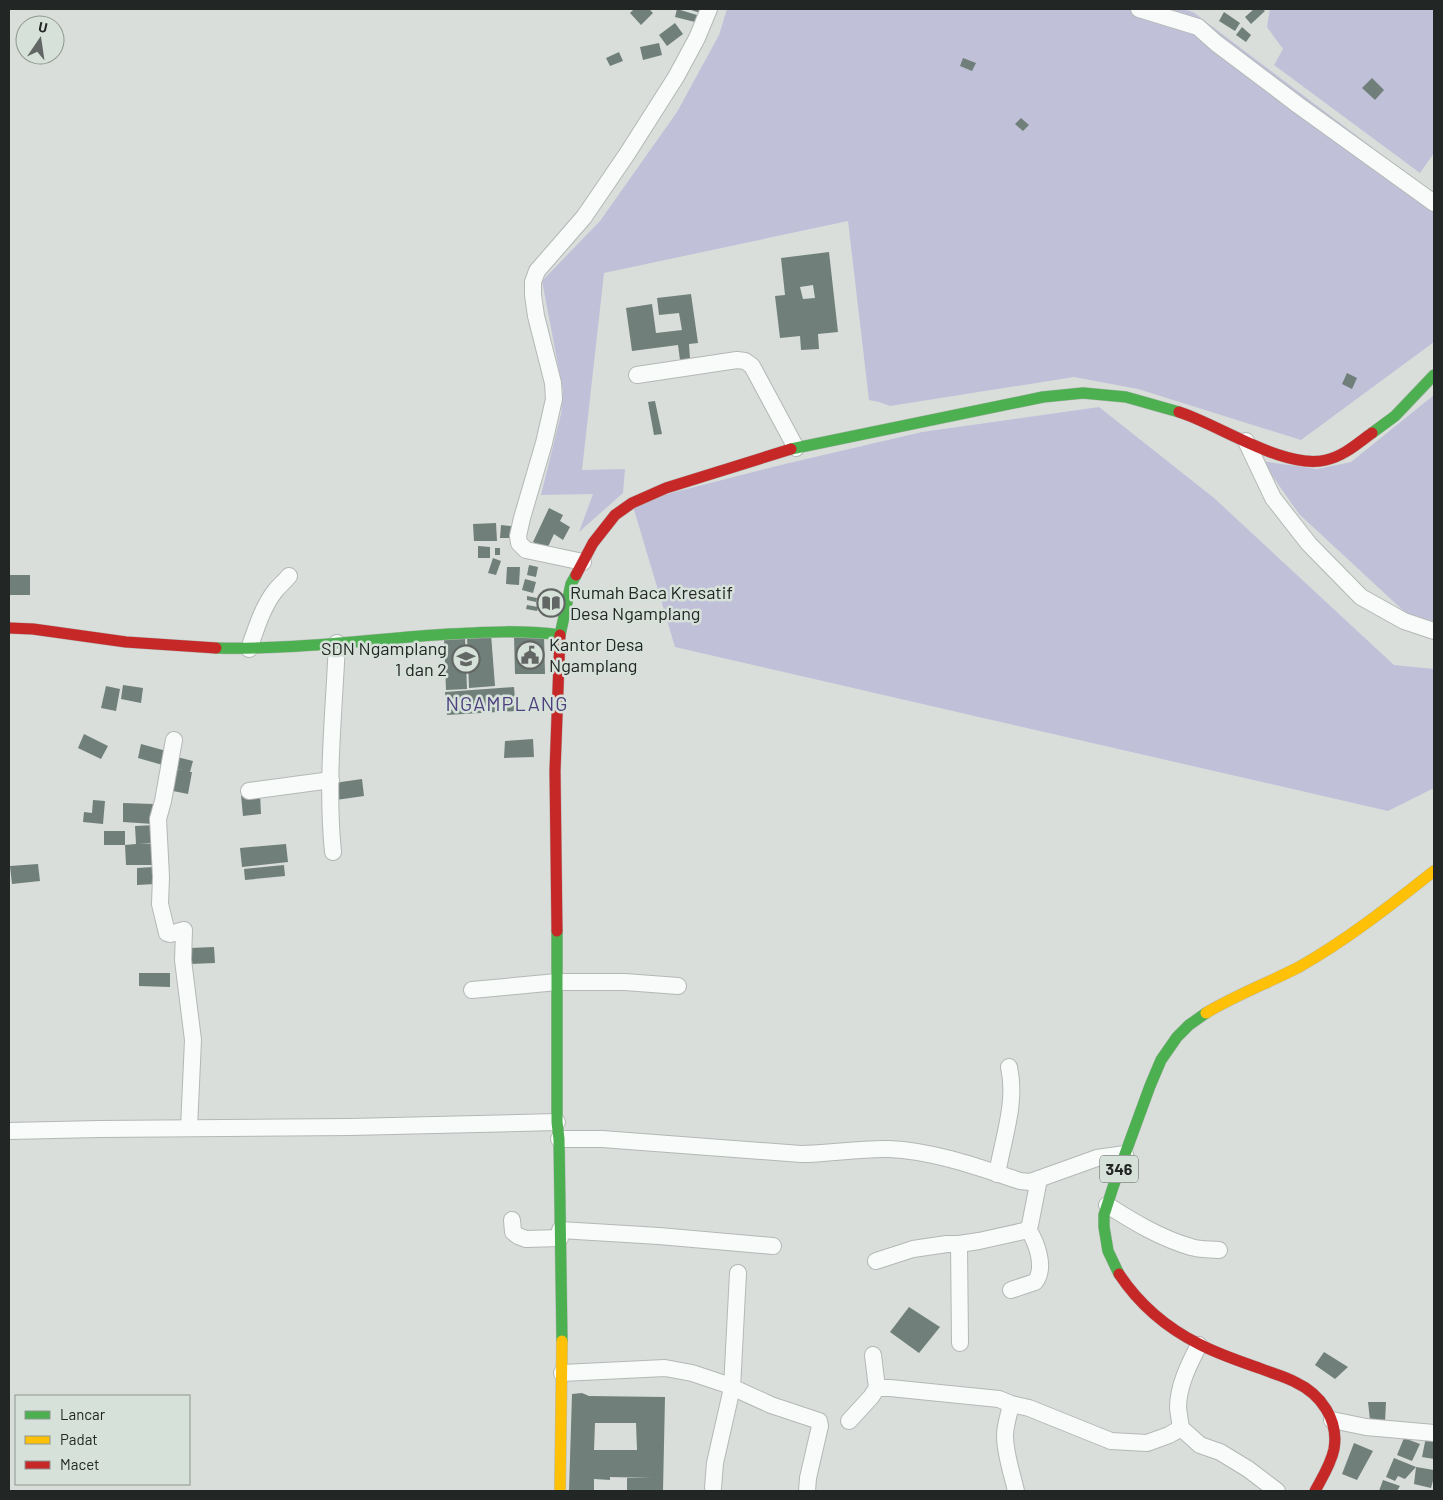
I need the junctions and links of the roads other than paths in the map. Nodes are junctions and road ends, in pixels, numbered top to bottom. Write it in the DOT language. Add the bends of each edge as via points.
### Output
graph roads {
  1 [pos="709,9"];
  2 [pos="1139,9"];
  3 [pos="1434,203"];
  4 [pos="637,375"];
  5 [pos="1434,375"];
  6 [pos="1246,441"];
  7 [pos="796,448"];
  8 [pos="582,562"];
  9 [pos="289,576"];
  10 [pos="9,628"];
  11 [pos="1434,631"];
  12 [pos="560,635"];
  13 [pos="337,643"];
  14 [pos="249,650"];
  15 [pos="174,740"];
  16 [pos="331,780"];
  17 [pos="249,791"];
  18 [pos="333,852"];
  19 [pos="1434,871"];
  20 [pos="557,982"];
  21 [pos="678,986"];
  22 [pos="472,990"];
  23 [pos="1009,1067"];
  24 [pos="556,1122"];
  25 [pos="189,1128"];
  26 [pos="9,1131"];
  27 [pos="558,1139"];
  28 [pos="1125,1154"];
  29 [pos="997,1174"];
  30 [pos="1039,1179"];
  31 [pos="1107,1204"];
  32 [pos="512,1220"];
  33 [pos="1028,1229"];
  34 [pos="560,1234"];
  35 [pos="959,1244"];
  36 [pos="773,1246"];
  37 [pos="1219,1250"];
  38 [pos="876,1261"];
  39 [pos="738,1273"];
  40 [pos="1011,1290"];
  41 [pos="960,1343"];
  42 [pos="1199,1345"];
  43 [pos="873,1354"];
  44 [pos="562,1373"];
  45 [pos="732,1388"];
  46 [pos="876,1388"];
  47 [pos="1011,1404"];
  48 [pos="1332,1420"];
  49 [pos="850,1421"];
  50 [pos="1181,1428"];
  51 [pos="1434,1433"];
  52 [pos="714,1488"];
  53 [pos="560,1491"];
  54 [pos="807,1491"];
  55 [pos="1016,1491"];
  56 [pos="1276,1491"];
  57 [pos="1315,1491"];
  1 -- 8 [label="street" via="676,77 627,154 584,217 538,271 533,282 536,316 554,399 518,540 530,551"];
  2 -- 3 [label="street" via="1198,27 1298,105"];
  4 -- 7 [label="street" via="745,361 752,366"];
  5 -- 6 [label="street" via="1395,416 1344,454 1327,460 1309,462 1276,454"];
  6 -- 7 [label="street" via="1182,413 1126,397 1083,393 1042,398"];
  6 -- 11 [label="street" via="1273,498 1309,544 1361,597 1404,621"];
  7 -- 8 [label="street" via="666,488 632,503 615,514"];
  8 -- 12 [label="street" via="571,584"];
  9 -- 14 [label="street" via="266,606"];
  10 -- 14 [label="street" via="126,642"];
  12 -- 13 [label="street" via="494,632"];
  12 -- 20 [label="street" via="555,771"];
  13 -- 14 [label="street"];
  13 -- 16 [label="street"];
  15 -- 25 [label="street" via="158,819 160,904 167,933 184,930 183,960 193,1040"];
  16 -- 17 [label="street"];
  16 -- 18 [label="street"];
  19 -- 28 [label="street, 346" via="1377,917 1342,940 1297,967 1227,1001 1190,1025 1162,1056"];
  20 -- 21 [label="street"];
  20 -- 22 [label="street"];
  20 -- 24 [label="street"];
  23 -- 29 [label="street" via="1012,1094"];
  24 -- 25 [label="street" via="350,1128"];
  24 -- 27 [label="street"];
  25 -- 26 [label="street"];
  27 -- 29 [label="street" via="602,1139 801,1154 888,1149 917,1152"];
  27 -- 34 [label="street"];
  28 -- 30 [label="street" via="1097,1158"];
  28 -- 31 [label="street, 346"];
  29 -- 30 [label="street" via="1020,1181"];
  30 -- 33 [label="street"];
  31 -- 37 [label="street" via="1149,1231 1168,1239 1193,1248"];
  31 -- 42 [label="street, 346" via="1105,1240 1113,1264 1142,1303"];
  32 -- 34 [label="street" via="513,1232 521,1238"];
  33 -- 35 [label="street"];
  33 -- 40 [label="street" via="1034,1238 1040,1273 1035,1282"];
  34 -- 36 [label="street"];
  34 -- 44 [label="street"];
  35 -- 38 [label="street" via="913,1249"];
  35 -- 41 [label="street"];
  39 -- 45 [label="street"];
  42 -- 48 [label="street, 346" via="1296,1382 1324,1404"];
  42 -- 50 [label="street" via="1182,1386 1178,1407"];
  43 -- 46 [label="street"];
  44 -- 45 [label="street" via="665,1368 692,1373"];
  44 -- 53 [label="street"];
  45 -- 52 [label="street" via="715,1463"];
  45 -- 54 [label="street" via="819,1421"];
  46 -- 47 [label="street" via="998,1399"];
  46 -- 49 [label="street"];
  47 -- 50 [label="street" via="1029,1408 1110,1441 1147,1443"];
  47 -- 55 [label="street" via="1005,1436"];
  48 -- 51 [label="street" via="1366,1427"];
  48 -- 57 [label="street, 346" via="1334,1450"];
  50 -- 56 [label="street" via="1200,1445 1220,1452"];
}
